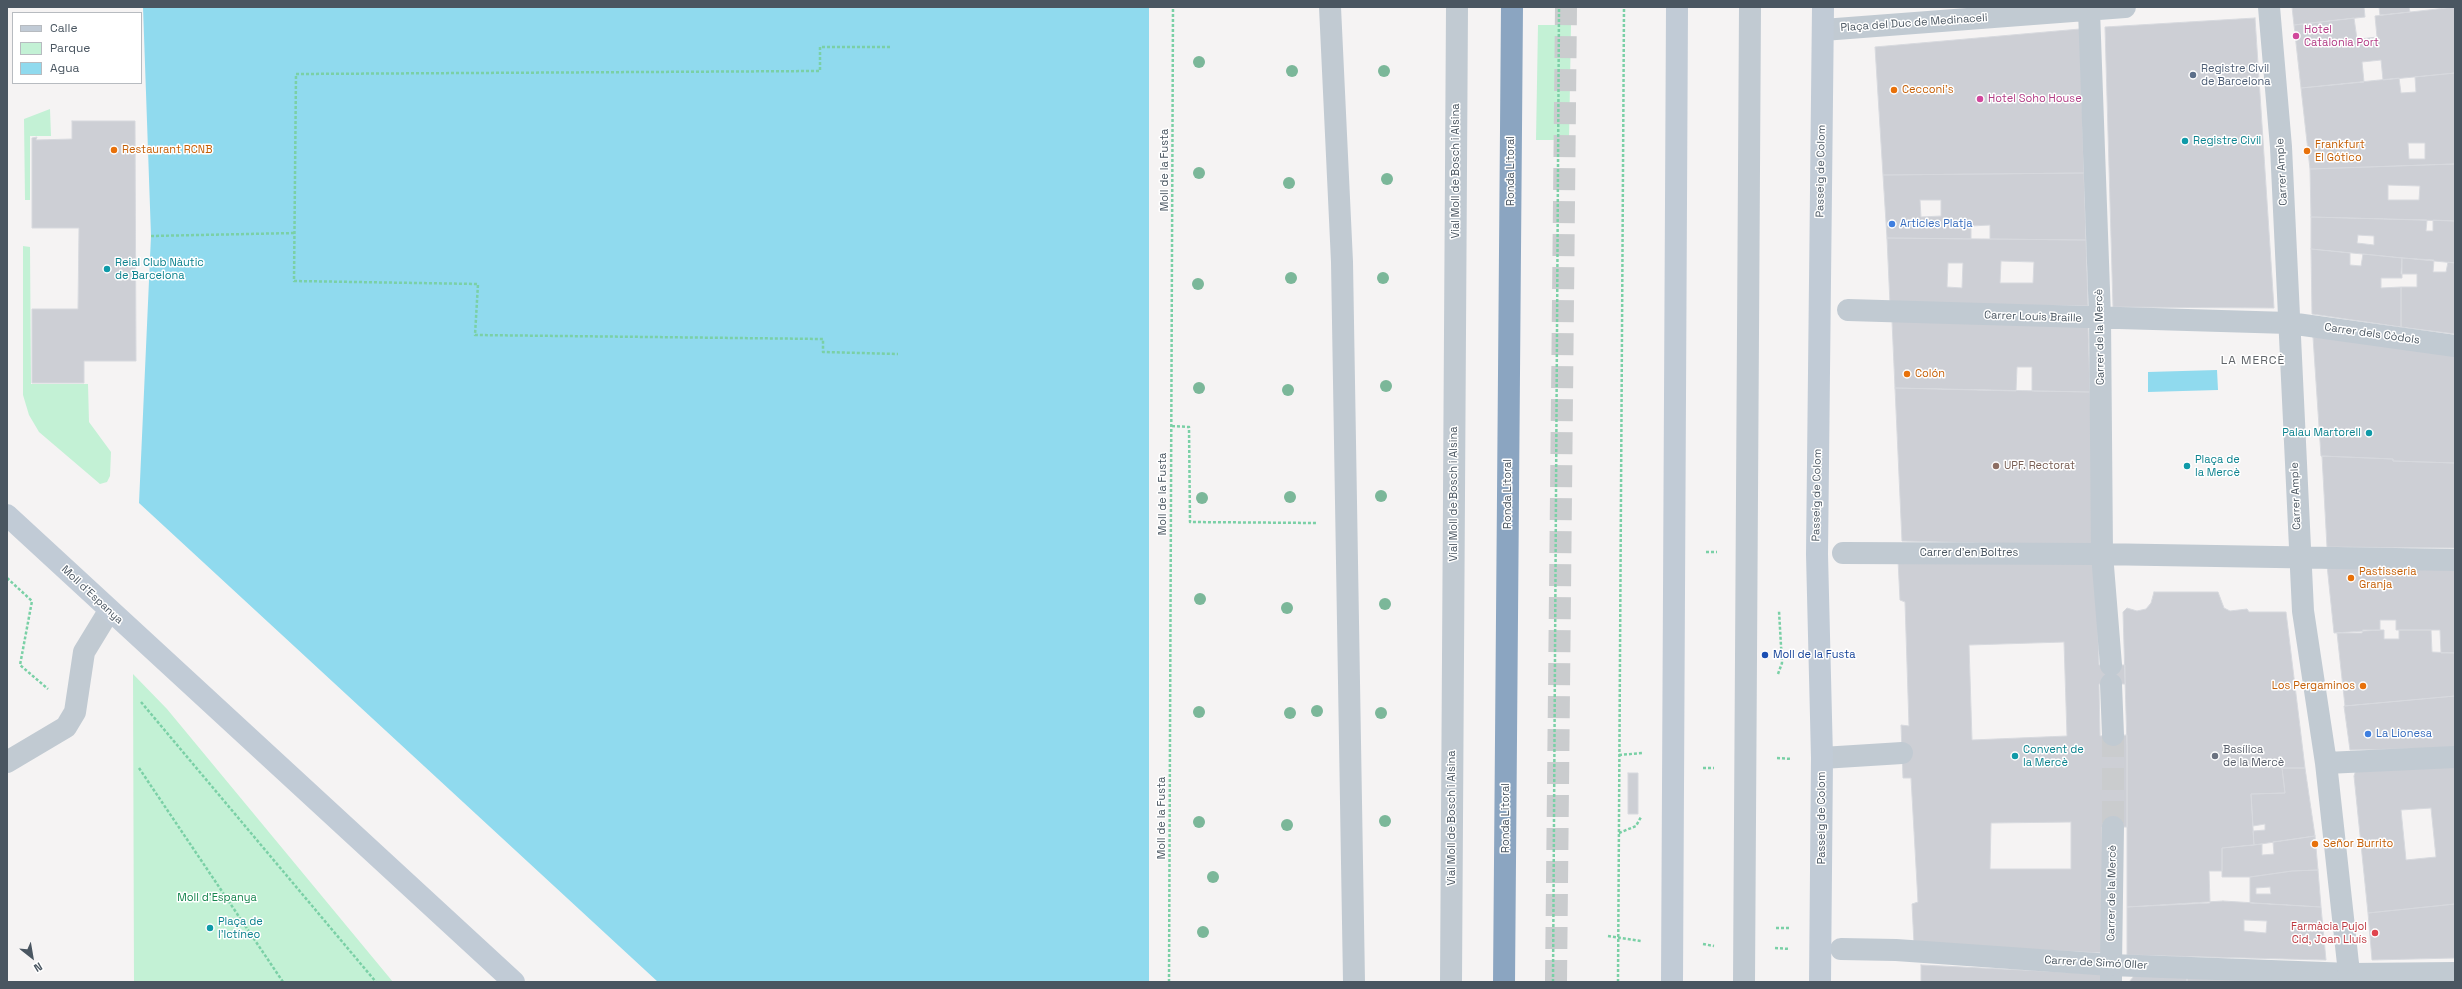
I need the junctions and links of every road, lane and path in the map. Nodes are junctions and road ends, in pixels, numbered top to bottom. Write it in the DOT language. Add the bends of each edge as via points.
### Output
graph roads {
  1 [pos="1173,7"];
  2 [pos="1330,7"];
  3 [pos="1457,7"];
  4 [pos="1512,7"];
  5 [pos="1559,7"];
  6 [pos="1624,7"];
  7 [pos="1677,7"];
  8 [pos="1750,7"];
  9 [pos="1823,7"];
  10 [pos="2125,7"];
  11 [pos="2269,7"];
  12 [pos="2089,10"];
  13 [pos="1823,30"];
  14 [pos="890,47"];
  15 [pos="295,233"];
  16 [pos="151,236"];
  17 [pos="1848,310"];
  18 [pos="2100,318"];
  19 [pos="2289,322"];
  20 [pos="2455,346"];
  21 [pos="898,354"];
  22 [pos="1172,426"];
  23 [pos="7,515"];
  24 [pos="1346,523"];
  25 [pos="1843,554"];
  26 [pos="2099,554"];
  27 [pos="2299,558"];
  28 [pos="2455,560"];
  29 [pos="7,578"];
  30 [pos="109,611"];
  31 [pos="141,702"];
  32 [pos="75,712"];
  33 [pos="2113,735"];
  34 [pos="1642,753"];
  35 [pos="1902,753"];
  36 [pos="1618,755"];
  37 [pos="1770,757"];
  38 [pos="2455,757"];
  39 [pos="1822,758"];
  40 [pos="1800,760"];
  41 [pos="7,762"];
  42 [pos="2326,762"];
  43 [pos="139,768"];
  44 [pos="1700,768"];
  45 [pos="1718,768"];
  46 [pos="1641,811"];
  47 [pos="2114,827"];
  48 [pos="1618,834"];
  49 [pos="1773,928"];
  50 [pos="1792,928"];
  51 [pos="1608,936"];
  52 [pos="1618,936"];
  53 [pos="1648,943"];
  54 [pos="1699,944"];
  55 [pos="1716,946"];
  56 [pos="1841,950"];
  57 [pos="2455,973"];
  58 [pos="2111,974"];
  59 [pos="2350,978"];
  60 [pos="284,982"];
  61 [pos="376,982"];
  62 [pos="514,982"];
  63 [pos="1169,982"];
  64 [pos="1354,982"];
  65 [pos="1451,982"];
  66 [pos="1504,982"];
  67 [pos="1553,982"];
  68 [pos="1618,982"];
  69 [pos="1672,982"];
  70 [pos="1744,982"];
  71 [pos="1820,982"];
  1 -- 22 [label="path, Moll de la Fusta"];
  2 -- 24 [label="street" via="1342,262"];
  3 -- 65 [label="street, Vial Moll de Bosch i Alsina"];
  4 -- 66 [label="highway, Ronda Litoral"];
  5 -- 67 [label="path"];
  6 -- 36 [label="path"];
  7 -- 69 [label="main road"];
  8 -- 70 [label="street"];
  9 -- 13 [label="main road, Passeig de Colom"];
  10 -- 12 [label="street, Plaça del Duc de Medinaceli"];
  11 -- 19 [label="street, Carrer Ample" via="2281,147"];
  12 -- 13 [label="street, Plaça del Duc de Medinaceli"];
  12 -- 18 [label="street, Carrer de la Mercè"];
  13 -- 39 [label="main road, Passeig de Colom" via="1817,554"];
  14 -- 15 [label="path" via="820,47 820,71 296,74"];
  15 -- 16 [label="path"];
  15 -- 21 [label="path" via="294,281 478,284 476,335 823,339 823,352"];
  17 -- 18 [label="street, Carrer Louis Braille"];
  18 -- 19 [label="street, Carrer Louis Braille"];
  18 -- 26 [label="street, Carrer de la Mercè"];
  19 -- 20 [label="street, Carrer dels Còdols"];
  19 -- 27 [label="street, Carrer Ample"];
  22 -- 24 [label="path" via="1188,427 1190,522"];
  22 -- 63 [label="path, Moll de la Fusta"];
  23 -- 30 [label="main road, Moll d'Espanya"];
  24 -- 64 [label="street"];
  25 -- 26 [label="street, Carrer d'en Boltres"];
  26 -- 27 [label="street, Carrer d'en Boltres"];
  26 -- 33 [label="street, Carrer de la Mercè" via="2111,674"];
  27 -- 28 [label="street, Carrer d'en Boltres"];
  27 -- 42 [label="street, Carrer Ample" via="2303,611"];
  29 -- 32 [label="path" via="32,601 20,665"];
  30 -- 32 [label="street" via="84,652"];
  30 -- 62 [label="main road, Moll d'Espanya"];
  31 -- 61 [label="path"];
  32 -- 41 [label="street" via="66,727"];
  34 -- 36 [label="path"];
  35 -- 39 [label="street"];
  36 -- 48 [label="path"];
  37 -- 40 [label="path"];
  38 -- 42 [label="street"];
  39 -- 71 [label="main road, Passeig de Colom"];
  42 -- 59 [label="street, Carrer Ample"];
  43 -- 60 [label="path"];
  44 -- 45 [label="path"];
  46 -- 48 [label="path" via="1641,819 1636,826"];
  47 -- 58 [label="street, Carrer de la Mercè"];
  48 -- 52 [label="path"];
  49 -- 50 [label="path"];
  51 -- 52 [label="path"];
  52 -- 53 [label="path"];
  52 -- 68 [label="path"];
  54 -- 55 [label="path"];
  56 -- 58 [label="street, Carrer de Simó Oller" via="1896,950"];
  57 -- 59 [label="street, Carrer de Simó Oller"];
  58 -- 59 [label="street, Carrer de Simó Oller"];
}
